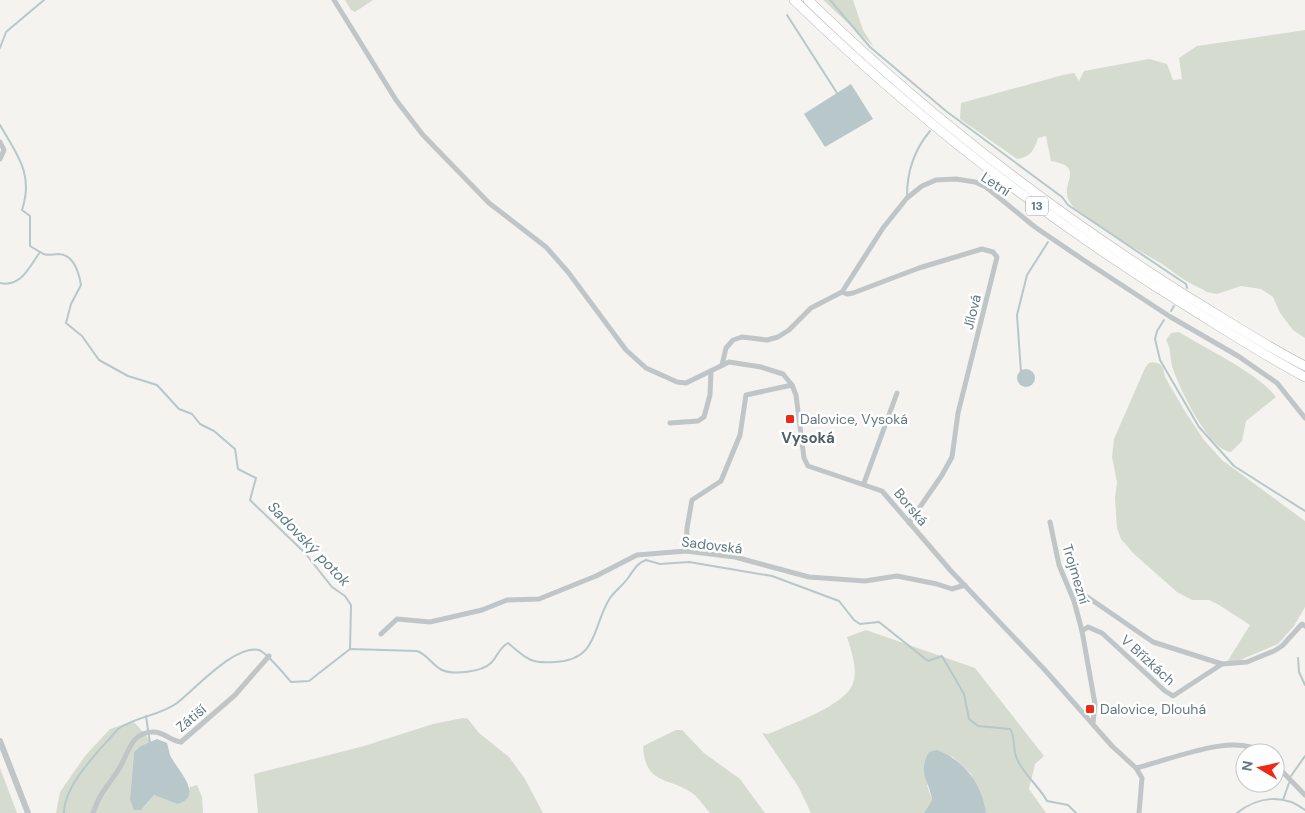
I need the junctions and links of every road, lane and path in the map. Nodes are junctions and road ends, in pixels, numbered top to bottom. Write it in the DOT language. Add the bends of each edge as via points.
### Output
graph roads {
  1 [pos="334,0"];
  2 [pos="794,0"];
  3 [pos="808,0"];
  4 [pos="0,142"];
  5 [pos="0,159"];
  6 [pos="842,292"];
  7 [pos="722,365"];
  8 [pos="1305,366"];
  9 [pos="712,371"];
  10 [pos="1305,377"];
  11 [pos="792,385"];
  12 [pos="897,393"];
  13 [pos="1305,418"];
  14 [pos="670,423"];
  15 [pos="864,484"];
  16 [pos="1050,522"];
  17 [pos="909,524"];
  18 [pos="686,550"];
  19 [pos="965,585"];
  20 [pos="1074,601"];
  21 [pos="1305,626"];
  22 [pos="1082,631"];
  23 [pos="381,634"];
  24 [pos="268,657"];
  25 [pos="1222,664"];
  26 [pos="1093,723"];
  27 [pos="0,741"];
  28 [pos="1235,744"];
  29 [pos="1136,768"];
  30 [pos="1285,774"];
  31 [pos="1305,795"];
  32 [pos="28,813"];
  33 [pos="93,813"];
  34 [pos="1138,813"];
  1 -- 9 [label="street" via="396,100 423,135 489,203 546,247 626,350 646,368 669,380 686,383"];
  2 -- 10 [label="highway, 13" via="943,134 1053,219 1110,259"];
  3 -- 8 [label="highway, 13" via="949,126 1051,205 1115,250"];
  4 -- 5 [label="street" via="4,150"];
  6 -- 7 [label="street" via="811,308 778,337 733,340 726,348"];
  6 -- 13 [label="street, Letní" via="883,228 907,198 936,180 975,182 1125,288 1277,383"];
  6 -- 17 [label="street, Jílová" via="853,293 982,249 997,257 958,413 952,457"];
  7 -- 9 [label="street"];
  7 -- 11 [label="street" via="730,362 761,367 782,374"];
  9 -- 14 [label="street" via="704,417 698,421"];
  11 -- 15 [label="street, Borská" via="808,466"];
  11 -- 18 [label="street" via="746,395 740,436 721,481 692,500"];
  12 -- 15 [label="street"];
  15 -- 17 [label="street, Borská" via="882,491"];
  16 -- 20 [label="street, Trojmezní" via="1059,565"];
  17 -- 19 [label="street, Borská"];
  18 -- 19 [label="street, Sadovská" via="735,557 809,577 865,581 897,576 952,589"];
  18 -- 23 [label="street, Sadovská" via="636,555 596,576 539,599 507,600 445,620 397,619"];
  19 -- 26 [label="street, Borská"];
  20 -- 22 [label="street, Trojmezní"];
  20 -- 25 [label="street" via="1086,596 1153,642"];
  21 -- 25 [label="street, V Břízkách" via="1302,624 1274,651 1247,662"];
  22 -- 25 [label="street, V Břízkách" via="1088,627 1102,633 1173,696"];
  22 -- 26 [label="street" via="1095,704"];
  24 -- 33 [label="street, Zátiší" via="235,695 181,742 158,732 150,732 134,740 121,766 97,798"];
  26 -- 29 [label="street, Borská"];
  27 -- 32 [label="street"];
  28 -- 29 [label="street"];
  29 -- 34 [label="street" via="1142,778"];
  30 -- 31 [label="street"];
}
